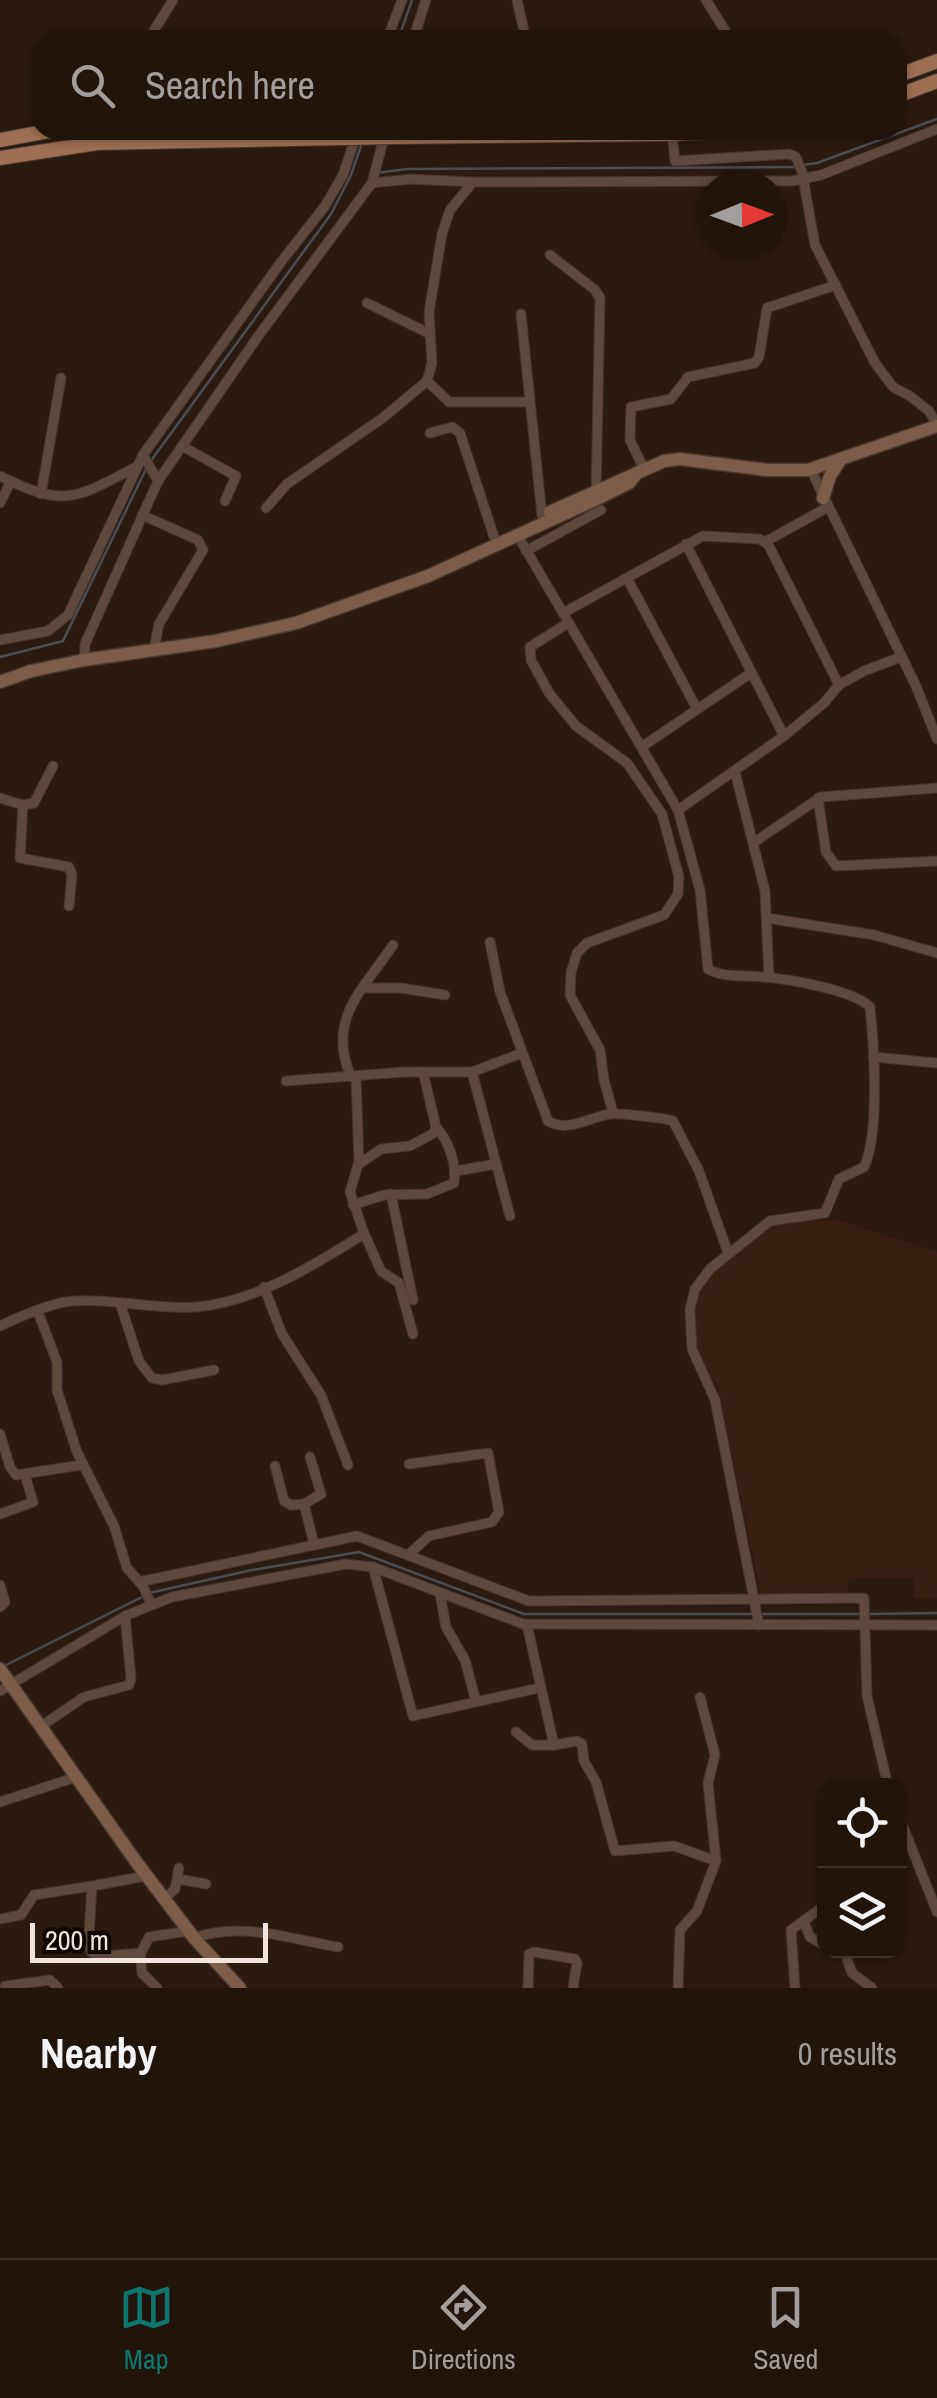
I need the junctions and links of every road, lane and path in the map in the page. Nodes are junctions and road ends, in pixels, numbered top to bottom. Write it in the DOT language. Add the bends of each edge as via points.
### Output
graph roads {
  1 [pos="173,0"];
  2 [pos="402,0"];
  3 [pos="426,0"];
  4 [pos="517,0"];
  5 [pos="706,0"];
  6 [pos="154,30"];
  7 [pos="392,30"];
  8 [pos="416,30"];
  9 [pos="524,30"];
  10 [pos="725,30"];
  11 [pos="937,61"];
  12 [pos="907,72"];
  13 [pos="937,81"];
  14 [pos="907,92"];
  15 [pos="937,129"];
  16 [pos="30,135"];
  17 [pos="907,139"];
  18 [pos="0,140"];
  19 [pos="182,140"];
  20 [pos="351,140"];
  21 [pos="388,140"];
  22 [pos="905,140"];
  23 [pos="674,143"];
  24 [pos="0,158"];
  25 [pos="802,176"];
  26 [pos="473,182"];
  27 [pos="372,184"];
  28 [pos="550,256"];
  29 [pos="836,284"];
  30 [pos="368,303"];
  31 [pos="521,314"];
  32 [pos="428,333"];
  33 [pos="61,378"];
  34 [pos="427,381"];
  35 [pos="529,402"];
  36 [pos="936,420"];
  37 [pos="430,433"];
  38 [pos="182,446"];
  39 [pos="141,462"];
  40 [pos="839,462"];
  41 [pos="811,470"];
  42 [pos="641,471"];
  43 [pos="0,476"];
  44 [pos="156,479"];
  45 [pos="11,481"];
  46 [pos="41,494"];
  47 [pos="598,500"];
  48 [pos="225,501"];
  49 [pos="826,503"];
  50 [pos="0,504"];
  51 [pos="266,508"];
  52 [pos="142,515"];
  53 [pos="542,516"];
  54 [pos="510,532"];
  55 [pos="765,542"];
  56 [pos="686,544"];
  57 [pos="526,550"];
  58 [pos="628,578"];
  59 [pos="376,594"];
  60 [pos="565,618"];
  61 [pos="0,640"];
  62 [pos="154,649"];
  63 [pos="901,657"];
  64 [pos="84,660"];
  65 [pos="751,673"];
  66 [pos="0,682"];
  67 [pos="839,685"];
  68 [pos="697,709"];
  69 [pos="784,736"];
  70 [pos="937,739"];
  71 [pos="643,746"];
  72 [pos="53,766"];
  73 [pos="735,772"];
  74 [pos="937,788"];
  75 [pos="0,798"];
  76 [pos="818,798"];
  77 [pos="23,805"];
  78 [pos="678,810"];
  79 [pos="753,842"];
  80 [pos="937,860"];
  81 [pos="70,906"];
  82 [pos="767,918"];
  83 [pos="490,942"];
  84 [pos="393,945"];
  85 [pos="937,953"];
  86 [pos="769,978"];
  87 [pos="364,988"];
  88 [pos="444,995"];
  89 [pos="522,1054"];
  90 [pos="873,1057"];
  91 [pos="937,1063"];
  92 [pos="423,1072"];
  93 [pos="472,1072"];
  94 [pos="353,1077"];
  95 [pos="286,1080"];
  96 [pos="613,1113"];
  97 [pos="436,1127"];
  98 [pos="359,1164"];
  99 [pos="496,1164"];
  100 [pos="456,1171"];
  101 [pos="390,1194"];
  102 [pos="353,1205"];
  103 [pos="510,1216"];
  104 [pos="364,1233"];
  105 [pos="728,1253"];
  106 [pos="264,1288"];
  107 [pos="413,1300"];
  108 [pos="120,1303"];
  109 [pos="38,1312"];
  110 [pos="0,1326"];
  111 [pos="413,1334"];
  112 [pos="214,1370"];
  113 [pos="0,1434"];
  114 [pos="310,1457"];
  115 [pos="409,1464"];
  116 [pos="82,1465"];
  117 [pos="275,1466"];
  118 [pos="348,1466"];
  119 [pos="25,1476"];
  120 [pos="304,1504"];
  121 [pos="0,1514"];
  122 [pos="422,1540"];
  123 [pos="314,1544"];
  124 [pos="408,1555"];
  125 [pos="428,1564"];
  126 [pos="373,1566"];
  127 [pos="141,1584"];
  128 [pos="0,1585"];
  129 [pos="440,1594"];
  130 [pos="754,1598"];
  131 [pos="150,1603"];
  132 [pos="0,1607"];
  133 [pos="125,1616"];
  134 [pos="526,1625"];
  135 [pos="937,1625"];
  136 [pos="758,1626"];
  137 [pos="864,1626"];
  138 [pos="0,1669"];
  139 [pos="6,1686"];
  140 [pos="539,1688"];
  141 [pos="700,1698"];
  142 [pos="476,1702"];
  143 [pos="40,1727"];
  144 [pos="516,1732"];
  145 [pos="554,1746"];
  146 [pos="76,1777"];
  147 [pos="886,1778"];
  148 [pos="0,1802"];
  149 [pos="907,1837"];
  150 [pos="716,1861"];
  151 [pos="146,1876"];
  152 [pos="206,1884"];
  153 [pos="92,1886"];
  154 [pos="164,1899"];
  155 [pos="817,1912"];
  156 [pos="937,1912"];
  157 [pos="0,1918"];
  158 [pos="804,1922"];
  159 [pos="191,1934"];
  160 [pos="817,1941"];
  161 [pos="338,1947"];
  162 [pos="140,1953"];
  163 [pos="847,1958"];
  164 [pos="6,1986"];
  165 [pos="58,1988"];
  166 [pos="156,1988"];
  167 [pos="240,1988"];
  168 [pos="528,1988"];
  169 [pos="573,1988"];
  170 [pos="678,1988"];
  171 [pos="795,1988"];
  172 [pos="872,1988"];
  1 -- 6 [label="street"];
  2 -- 7 [label="street"];
  3 -- 8 [label="street"];
  4 -- 9 [label="street"];
  5 -- 10 [label="street"];
  11 -- 12 [label="main road"];
  13 -- 14 [label="main road"];
  15 -- 17 [label="street"];
  16 -- 18 [label="main road"];
  19 -- 24 [label="main road" via="97,143"];
  20 -- 39 [label="street" via="343,175 326,206"];
  21 -- 27 [label="street"];
  22 -- 25 [label="street"];
  23 -- 25 [label="street" via="675,161 789,154"];
  25 -- 26 [label="street"];
  25 -- 29 [label="street" via="815,245"];
  26 -- 27 [label="street"];
  26 -- 32 [label="street" via="445,223"];
  27 -- 38 [label="street"];
  28 -- 47 [label="street" via="600,298"];
  29 -- 36 [label="street" via="882,376"];
  29 -- 42 [label="street" via="767,308 755,363 688,377 671,400 631,408 630,440"];
  30 -- 32 [label="street"];
  31 -- 35 [label="street"];
  32 -- 34 [label="street"];
  33 -- 46 [label="street"];
  34 -- 35 [label="street" via="448,402"];
  34 -- 51 [label="street" via="287,484"];
  35 -- 53 [label="street"];
  36 -- 40 [label="main road"];
  37 -- 54 [label="street" via="452,427 460,434"];
  38 -- 44 [label="street"];
  38 -- 48 [label="street" via="236,476"];
  39 -- 44 [label="street"];
  39 -- 46 [label="street" via="78,495"];
  39 -- 61 [label="street" via="68,615 48,631"];
  40 -- 41 [label="main road"];
  40 -- 49 [label="main road"];
  41 -- 42 [label="main road" via="680,459"];
  41 -- 49 [label="street"];
  42 -- 47 [label="main road"];
  43 -- 45 [label="street"];
  44 -- 52 [label="street"];
  45 -- 46 [label="street"];
  45 -- 50 [label="street"];
  47 -- 53 [label="main road"];
  47 -- 54 [label="main road"];
  47 -- 57 [label="street"];
  49 -- 55 [label="street"];
  49 -- 63 [label="street"];
  52 -- 62 [label="street" via="198,540 203,550 159,624"];
  52 -- 64 [label="street" via="85,644"];
  53 -- 54 [label="main road"];
  54 -- 57 [label="street"];
  54 -- 59 [label="main road"];
  54 -- 59 [label="main road" via="428,576"];
  55 -- 56 [label="street" via="711,535"];
  55 -- 67 [label="street"];
  56 -- 58 [label="street"];
  56 -- 65 [label="street"];
  57 -- 60 [label="street"];
  58 -- 60 [label="street"];
  58 -- 68 [label="street"];
  59 -- 62 [label="main road" via="279,628"];
  60 -- 71 [label="street"];
  60 -- 96 [label="street" via="530,646 531,660 576,726 638,776 664,817 679,881 677,898 664,915 587,943 571,972 570,996 600,1050"];
  62 -- 64 [label="main road"];
  63 -- 67 [label="street"];
  63 -- 70 [label="street"];
  64 -- 66 [label="main road"];
  65 -- 68 [label="street"];
  65 -- 69 [label="street"];
  67 -- 69 [label="street"];
  68 -- 71 [label="street"];
  69 -- 73 [label="street"];
  71 -- 78 [label="street"];
  72 -- 77 [label="street" via="39,798"];
  73 -- 78 [label="street"];
  73 -- 79 [label="street"];
  74 -- 76 [label="street"];
  75 -- 77 [label="street"];
  76 -- 79 [label="street"];
  76 -- 80 [label="street" via="826,852 836,866"];
  77 -- 81 [label="street" via="20,858 69,868"];
  78 -- 86 [label="street" via="700,890 708,969"];
  79 -- 82 [label="street"];
  82 -- 85 [label="street"];
  82 -- 86 [label="street"];
  83 -- 89 [label="street"];
  84 -- 87 [label="street"];
  86 -- 90 [label="street" via="865,1002"];
  87 -- 88 [label="street"];
  87 -- 94 [label="street" via="343,1025"];
  89 -- 93 [label="street"];
  89 -- 96 [label="street" via="551,1123 569,1126"];
  90 -- 91 [label="street"];
  90 -- 105 [label="street" via="872,1146 864,1168 839,1179 825,1214 775,1218"];
  92 -- 93 [label="street"];
  92 -- 94 [label="street"];
  92 -- 97 [label="street"];
  93 -- 99 [label="street"];
  94 -- 95 [label="street"];
  94 -- 98 [label="street"];
  96 -- 105 [label="street" via="668,1118 679,1127"];
  97 -- 98 [label="street" via="428,1138 380,1150"];
  97 -- 100 [label="street"];
  98 -- 102 [label="street" via="350,1189"];
  99 -- 100 [label="street"];
  99 -- 103 [label="street"];
  100 -- 101 [label="street" via="454,1183 434,1192"];
  101 -- 102 [label="street"];
  101 -- 107 [label="street"];
  102 -- 104 [label="street"];
  104 -- 106 [label="street"];
  104 -- 111 [label="street" via="382,1271 400,1283"];
  105 -- 130 [label="street" via="695,1290 690,1337 715,1400"];
  106 -- 108 [label="street" via="196,1306"];
  106 -- 118 [label="street" via="282,1334 322,1395"];
  108 -- 109 [label="street" via="70,1301"];
  108 -- 112 [label="street" via="139,1361 152,1378"];
  109 -- 110 [label="street"];
  109 -- 116 [label="street"];
  113 -- 119 [label="street" via="12,1472"];
  114 -- 120 [label="street" via="321,1494"];
  115 -- 122 [label="street" via="486,1452 493,1470 499,1512 494,1521"];
  116 -- 119 [label="street"];
  116 -- 127 [label="street"];
  117 -- 120 [label="street" via="284,1501"];
  119 -- 121 [label="street" via="33,1502"];
  120 -- 123 [label="street"];
  122 -- 124 [label="street"];
  122 -- 125 [label="street"];
  123 -- 124 [label="street" via="365,1537"];
  123 -- 127 [label="street"];
  124 -- 125 [label="street"];
  125 -- 130 [label="street" via="536,1602"];
  126 -- 129 [label="street"];
  126 -- 131 [label="street" via="335,1565"];
  126 -- 142 [label="street" via="413,1716"];
  127 -- 131 [label="street"];
  128 -- 132 [label="street"];
  129 -- 134 [label="street"];
  129 -- 142 [label="street"];
  130 -- 136 [label="street"];
  130 -- 137 [label="street" via="864,1598"];
  131 -- 133 [label="street"];
  133 -- 139 [label="street"];
  133 -- 143 [label="street" via="129,1684 84,1697"];
  134 -- 136 [label="street"];
  134 -- 140 [label="street"];
  135 -- 137 [label="street"];
  136 -- 137 [label="street"];
  137 -- 147 [label="street" via="866,1696"];
  138 -- 139 [label="main road"];
  139 -- 143 [label="main road"];
  140 -- 142 [label="street"];
  140 -- 145 [label="street"];
  141 -- 150 [label="street" via="715,1755 708,1782"];
  143 -- 146 [label="main road"];
  144 -- 145 [label="street" via="534,1746"];
  145 -- 150 [label="street" via="582,1744 615,1851 674,1846"];
  146 -- 148 [label="street"];
  146 -- 151 [label="main road"];
  149 -- 156 [label="street"];
  150 -- 170 [label="street" via="697,1911 680,1930"];
  151 -- 153 [label="street"];
  151 -- 154 [label="main road"];
  152 -- 154 [label="street" via="178,1873"];
  153 -- 157 [label="street" via="34,1894 23,1914"];
  153 -- 162 [label="street" via="91,1952"];
  154 -- 159 [label="main road"];
  155 -- 158 [label="street"];
  158 -- 160 [label="street"];
  158 -- 171 [label="street" via="790,1934"];
  159 -- 161 [label="street" via="243,1929"];
  159 -- 162 [label="street" via="151,1936"];
  159 -- 167 [label="main road"];
  162 -- 166 [label="street" via="142,1973"];
  163 -- 172 [label="street" via="851,1972"];
  164 -- 165 [label="street" via="50,1980"];
  168 -- 169 [label="street" via="534,1952 575,1960"];
}
